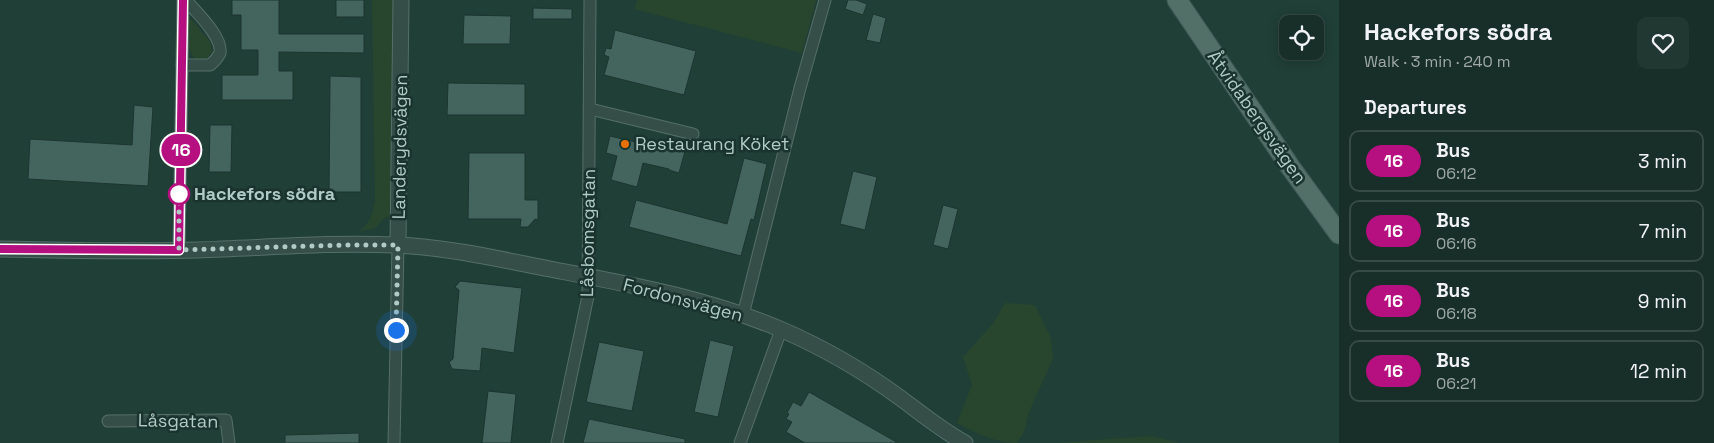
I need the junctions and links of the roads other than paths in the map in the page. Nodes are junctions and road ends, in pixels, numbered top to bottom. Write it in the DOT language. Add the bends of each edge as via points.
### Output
graph roads {
  1 [pos="185,0"];
  2 [pos="401,0"];
  3 [pos="590,0"];
  4 [pos="825,0"];
  5 [pos="1177,0"];
  6 [pos="1189,0"];
  7 [pos="182,66"];
  8 [pos="590,109"];
  9 [pos="693,134"];
  10 [pos="1339,217"];
  11 [pos="1339,234"];
  12 [pos="398,245"];
  13 [pos="0,249"];
  14 [pos="179,250"];
  15 [pos="589,276"];
  16 [pos="743,315"];
  17 [pos="781,330"];
  18 [pos="108,420"];
  19 [pos="742,442"];
  20 [pos="229,443"];
  21 [pos="394,443"];
  22 [pos="556,443"];
  23 [pos="965,443"];
  1 -- 7 [label="street"];
  1 -- 7 [label="street" via="216,36 220,53 210,65"];
  2 -- 12 [label="street, Landerydsvägen"];
  3 -- 8 [label="street, Låsbomsgatan"];
  4 -- 16 [label="street"];
  5 -- 11 [label="main road, Åtvidabergsvägen"];
  6 -- 10 [label="main road, Åtvidabergsvägen"];
  7 -- 14 [label="street"];
  8 -- 9 [label="street"];
  8 -- 15 [label="street, Låsbomsgatan"];
  12 -- 14 [label="street, Fordonsvägen"];
  12 -- 15 [label="street, Fordonsvägen"];
  12 -- 21 [label="street, Landerydsvägen"];
  13 -- 14 [label="street, Fordonsvägen"];
  15 -- 16 [label="street, Fordonsvägen" via="699,301"];
  15 -- 22 [label="street, Låsbomsgatan" via="588,296"];
  16 -- 17 [label="street, Fordonsvägen"];
  17 -- 19 [label="street"];
  17 -- 23 [label="street, Fordonsvägen" via="827,351 865,374"];
  18 -- 20 [label="street, Låsgatan" via="226,420"];
}
